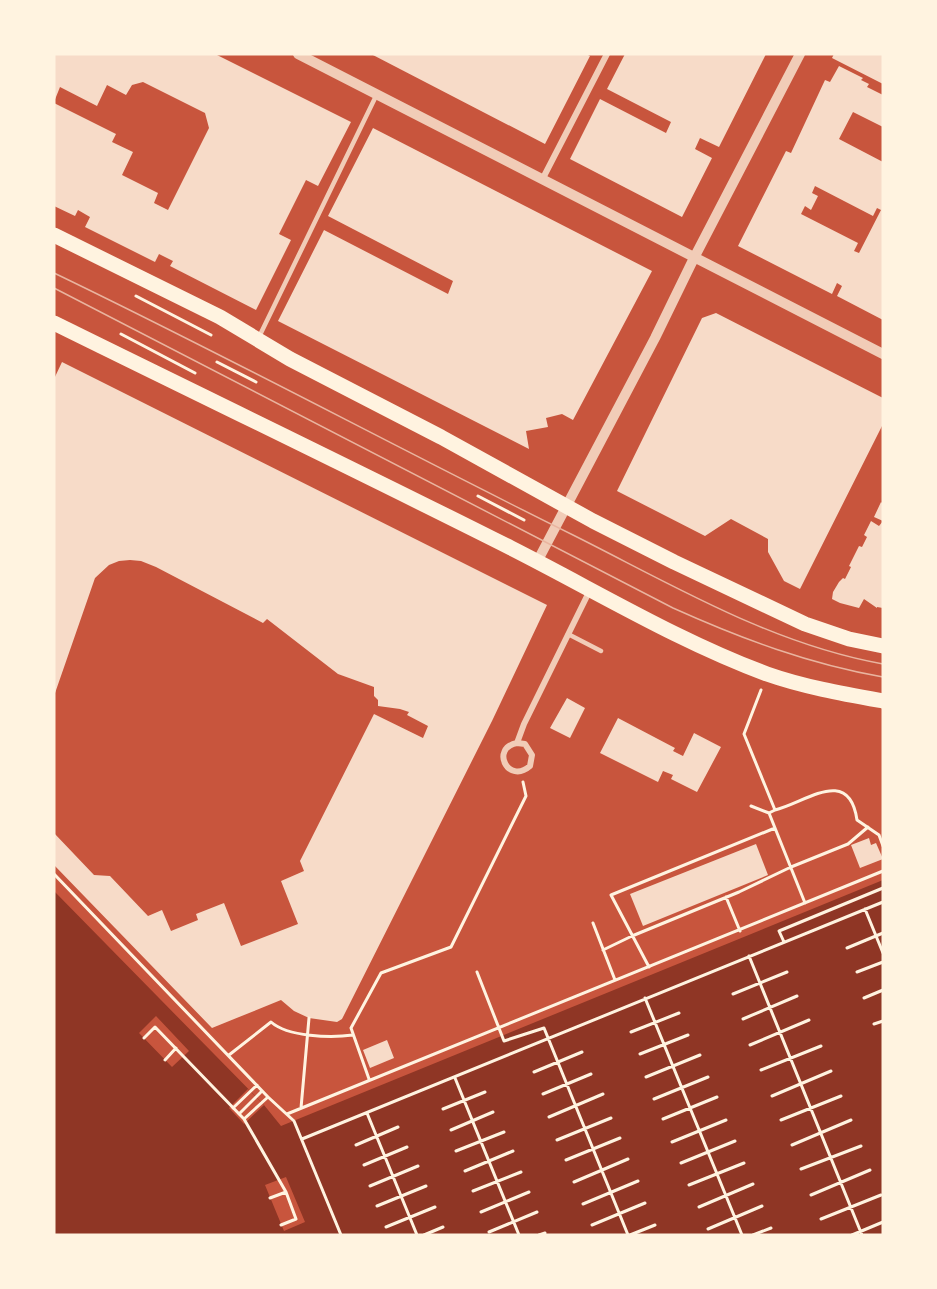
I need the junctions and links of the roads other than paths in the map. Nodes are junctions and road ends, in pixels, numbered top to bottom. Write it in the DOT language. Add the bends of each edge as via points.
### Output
graph roads {
  1 [pos="298,54"];
  2 [pos="607,54"];
  3 [pos="800,54"];
  4 [pos="377,96"];
  5 [pos="542,180"];
  6 [pos="54,235"];
  7 [pos="694,258"];
  8 [pos="54,322"];
  9 [pos="257,339"];
  10 [pos="883,354"];
  11 [pos="566,506"];
  12 [pos="537,562"];
  13 [pos="590,589"];
  14 [pos="568,634"];
  15 [pos="883,646"];
  16 [pos="601,651"];
  17 [pos="883,701"];
  18 [pos="517,743"];
  1 -- 4 [label="street"];
  2 -- 5 [label="street"];
  3 -- 7 [label="street"];
  4 -- 5 [label="street"];
  4 -- 9 [label="lane"];
  5 -- 7 [label="street"];
  6 -- 9 [label="main road"];
  7 -- 10 [label="street"];
  7 -- 11 [label="street"];
  8 -- 12 [label="main road"];
  9 -- 11 [label="main road"];
  11 -- 12 [label="street"];
  11 -- 15 [label="main road" via="805,624"];
  12 -- 13 [label="main road"];
  13 -- 14 [label="street"];
  13 -- 17 [label="main road" via="690,641 768,674"];
  14 -- 16 [label="lane"];
  14 -- 18 [label="street"];
  18 -- 18 [label="street" via="507,748 503,760 510,769 520,772 530,766 532,755 525,744"];
}
